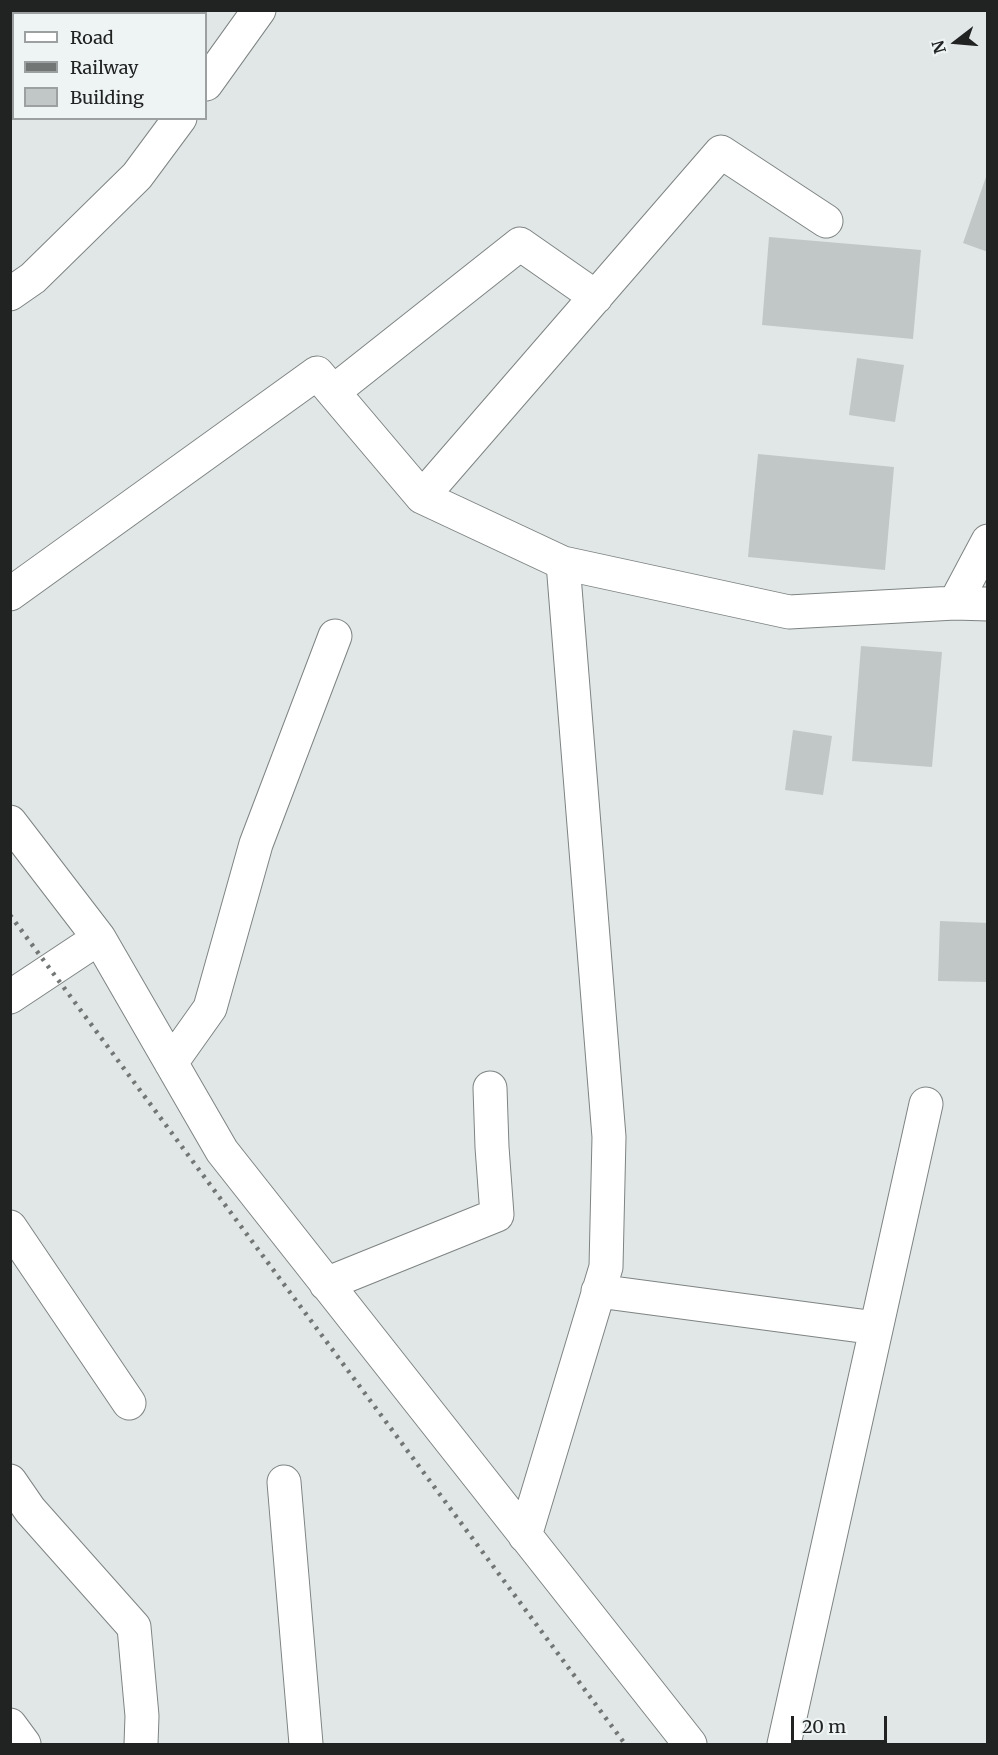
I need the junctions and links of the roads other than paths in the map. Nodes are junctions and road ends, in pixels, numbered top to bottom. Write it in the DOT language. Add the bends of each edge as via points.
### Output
graph roads {
  1 [pos="260,10"];
  2 [pos="207,83"];
  3 [pos="179,120"];
  4 [pos="826,221"];
  5 [pos="10,294"];
  6 [pos="596,297"];
  7 [pos="333,392"];
  8 [pos="422,497"];
  9 [pos="987,541"];
  10 [pos="563,563"];
  11 [pos="10,594"];
  12 [pos="955,603"];
  13 [pos="987,604"];
  14 [pos="335,636"];
  15 [pos="10,822"];
  16 [pos="99,938"];
  17 [pos="10,997"];
  18 [pos="171,1063"];
  19 [pos="490,1088"];
  20 [pos="926,1104"];
  21 [pos="10,1227"];
  22 [pos="326,1284"];
  23 [pos="598,1291"];
  24 [pos="876,1329"];
  25 [pos="129,1403"];
  26 [pos="10,1481"];
  27 [pos="284,1482"];
  28 [pos="525,1536"];
  29 [pos="10,1725"];
  30 [pos="24,1744"];
  31 [pos="141,1744"];
  32 [pos="306,1744"];
  33 [pos="690,1744"];
  34 [pos="784,1744"];
  1 -- 2 [label="street"];
  3 -- 5 [label="street" via="137,176 33,278"];
  4 -- 6 [label="street" via="721,152"];
  6 -- 7 [label="street" via="520,244"];
  6 -- 8 [label="street"];
  7 -- 8 [label="street"];
  7 -- 11 [label="street" via="317,373"];
  8 -- 10 [label="street"];
  9 -- 12 [label="street"];
  10 -- 12 [label="street" via="789,612"];
  10 -- 23 [label="street" via="609,1137 606,1267"];
  12 -- 13 [label="street"];
  14 -- 18 [label="street" via="256,844 210,1008"];
  15 -- 16 [label="street"];
  16 -- 17 [label="street"];
  16 -- 18 [label="street"];
  18 -- 22 [label="street" via="222,1151"];
  19 -- 22 [label="street" via="497,1215"];
  20 -- 24 [label="street"];
  21 -- 25 [label="street"];
  22 -- 28 [label="street"];
  23 -- 24 [label="street"];
  23 -- 28 [label="street"];
  24 -- 34 [label="street"];
  26 -- 31 [label="street" via="30,1510 134,1627"];
  27 -- 32 [label="street"];
  28 -- 33 [label="street"];
  29 -- 30 [label="street"];
}
